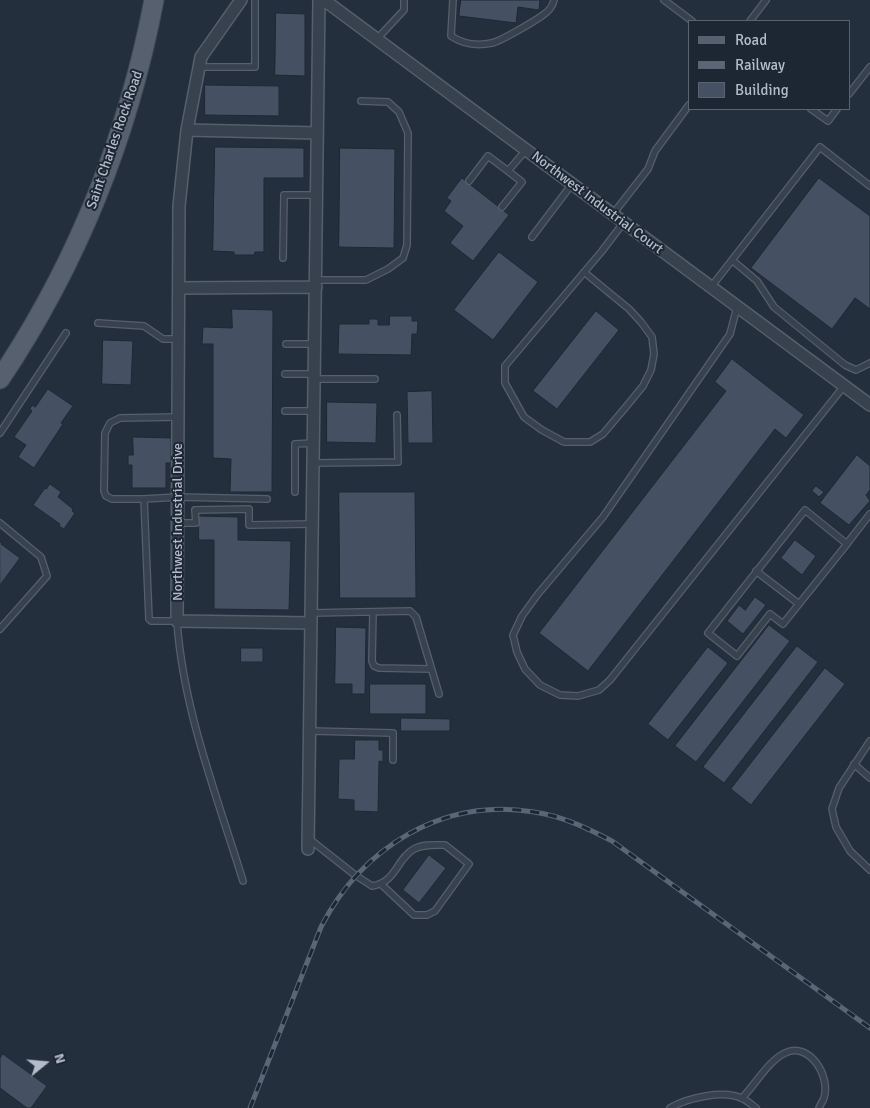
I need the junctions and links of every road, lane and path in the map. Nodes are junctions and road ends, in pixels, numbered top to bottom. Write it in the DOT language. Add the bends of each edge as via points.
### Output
graph roads {
  1 [pos="154,0"];
  2 [pos="241,0"];
  3 [pos="255,0"];
  4 [pos="319,0"];
  5 [pos="324,0"];
  6 [pos="404,0"];
  7 [pos="453,0"];
  8 [pos="554,0"];
  9 [pos="664,0"];
  10 [pos="766,0"];
  11 [pos="691,20"];
  12 [pos="751,20"];
  13 [pos="377,39"];
  14 [pos="199,67"];
  15 [pos="870,67"];
  16 [pos="850,93"];
  17 [pos="361,101"];
  18 [pos="688,106"];
  19 [pos="812,110"];
  20 [pos="836,110"];
  21 [pos="187,130"];
  22 [pos="317,133"];
  23 [pos="526,150"];
  24 [pos="508,171"];
  25 [pos="469,181"];
  26 [pos="572,184"];
  27 [pos="870,186"];
  28 [pos="317,195"];
  29 [pos="502,207"];
  30 [pos="612,214"];
  31 [pos="624,222"];
  32 [pos="532,237"];
  33 [pos="283,258"];
  34 [pos="732,260"];
  35 [pos="584,272"];
  36 [pos="316,284"];
  37 [pos="711,287"];
  38 [pos="179,288"];
  39 [pos="737,307"];
  40 [pos="98,323"];
  41 [pos="66,333"];
  42 [pos="179,339"];
  43 [pos="286,344"];
  44 [pos="315,344"];
  45 [pos="870,363"];
  46 [pos="285,374"];
  47 [pos="315,376"];
  48 [pos="0,379"];
  49 [pos="374,379"];
  50 [pos="844,386"];
  51 [pos="870,405"];
  52 [pos="285,411"];
  53 [pos="314,411"];
  54 [pos="397,415"];
  55 [pos="178,417"];
  56 [pos="0,433"];
  57 [pos="314,443"];
  58 [pos="313,464"];
  59 [pos="295,492"];
  60 [pos="178,497"];
  61 [pos="144,499"];
  62 [pos="267,499"];
  63 [pos="870,514"];
  64 [pos="0,523"];
  65 [pos="178,523"];
  66 [pos="313,524"];
  67 [pos="847,544"];
  68 [pos="756,571"];
  69 [pos="799,604"];
  70 [pos="373,612"];
  71 [pos="311,618"];
  72 [pos="177,621"];
  73 [pos="0,629"];
  74 [pos="431,669"];
  75 [pos="439,694"];
  76 [pos="310,731"];
  77 [pos="870,741"];
  78 [pos="393,760"];
  79 [pos="854,764"];
  80 [pos="870,778"];
  81 [pos="308,844"];
  82 [pos="870,870"];
  83 [pos="243,881"];
  84 [pos="382,885"];
  85 [pos="742,1098"];
  86 [pos="670,1108"];
  87 [pos="756,1108"];
  88 [pos="819,1108"];
  1 -- 48 [label="main road, Saint Charles Rock Road" via="132,95 94,206 44,309"];
  2 -- 14 [label="street, Northwest Industrial Drive" via="201,57"];
  3 -- 14 [label="lane" via="255,66"];
  4 -- 22 [label="street"];
  5 -- 13 [label="street, Northwest Industrial Court"];
  6 -- 13 [label="lane" via="404,10"];
  7 -- 8 [label="lane" via="451,36 475,45 494,43 543,15"];
  9 -- 11 [label="lane"];
  10 -- 12 [label="lane"];
  13 -- 23 [label="street, Northwest Industrial Court"];
  14 -- 21 [label="street, Northwest Industrial Drive"];
  15 -- 16 [label="lane"];
  17 -- 36 [label="lane" via="388,102 399,112 408,133 407,245 403,258 366,280"];
  18 -- 30 [label="lane" via="655,151 648,169"];
  19 -- 20 [label="lane" via="828,121"];
  21 -- 22 [label="street"];
  21 -- 38 [label="street, Northwest Industrial Drive" via="179,206"];
  22 -- 28 [label="street"];
  23 -- 24 [label="lane"];
  23 -- 26 [label="street, Northwest Industrial Court"];
  24 -- 25 [label="lane" via="488,156"];
  24 -- 29 [label="lane" via="522,182"];
  26 -- 30 [label="street, Northwest Industrial Court"];
  26 -- 32 [label="lane"];
  27 -- 34 [label="lane" via="820,147"];
  28 -- 33 [label="lane" via="284,195"];
  28 -- 36 [label="street"];
  30 -- 31 [label="street, Northwest Industrial Court"];
  31 -- 35 [label="lane"];
  31 -- 37 [label="street, Northwest Industrial Court"];
  34 -- 37 [label="lane"];
  34 -- 45 [label="lane" via="757,281 774,307 845,365 856,370"];
  35 -- 35 [label="lane" via="505,366 505,383 524,417 564,442 590,442 603,434 643,386 652,370 654,354 652,337 641,322"];
  36 -- 38 [label="street"];
  36 -- 44 [label="street"];
  37 -- 39 [label="street, Northwest Industrial Court"];
  38 -- 42 [label="street, Northwest Industrial Drive"];
  39 -- 50 [label="street, Northwest Industrial Court"];
  39 -- 50 [label="lane" via="730,334 608,509 522,616 513,635 517,652 525,669 540,685 560,695 578,696 599,690 610,680"];
  40 -- 42 [label="lane" via="144,326 163,338"];
  41 -- 56 [label="lane"];
  42 -- 55 [label="street, Northwest Industrial Drive"];
  43 -- 44 [label="lane"];
  44 -- 47 [label="street"];
  46 -- 47 [label="lane"];
  47 -- 49 [label="lane"];
  47 -- 53 [label="street"];
  50 -- 51 [label="street, Northwest Industrial Court"];
  52 -- 53 [label="lane"];
  53 -- 57 [label="street"];
  54 -- 58 [label="lane" via="398,462"];
  55 -- 60 [label="street, Northwest Industrial Drive"];
  55 -- 61 [label="lane" via="120,418 106,429 105,493 112,499"];
  57 -- 58 [label="street"];
  57 -- 59 [label="lane" via="295,444"];
  58 -- 66 [label="street"];
  60 -- 61 [label="lane"];
  60 -- 62 [label="lane"];
  60 -- 65 [label="street, Northwest Industrial Drive"];
  61 -- 72 [label="lane" via="149,619"];
  63 -- 67 [label="lane"];
  64 -- 73 [label="lane" via="41,557 46,576"];
  65 -- 66 [label="lane" via="196,523 195,510 249,509 249,525"];
  65 -- 72 [label="street, Northwest Industrial Drive"];
  66 -- 71 [label="street"];
  67 -- 68 [label="lane" via="805,510"];
  67 -- 69 [label="lane"];
  68 -- 69 [label="lane"];
  68 -- 69 [label="lane" via="708,633 737,656 770,614 783,624"];
  70 -- 71 [label="lane"];
  70 -- 74 [label="lane" via="410,611 416,617"];
  70 -- 74 [label="lane" via="374,666"];
  71 -- 72 [label="street, Northwest Industrial Drive"];
  71 -- 76 [label="street"];
  72 -- 83 [label="lane" via="195,726"];
  74 -- 75 [label="lane"];
  76 -- 78 [label="lane" via="393,733"];
  76 -- 81 [label="street"];
  77 -- 79 [label="lane"];
  79 -- 80 [label="lane"];
  79 -- 82 [label="lane" via="838,788 832,809 836,827 850,851"];
  81 -- 84 [label="lane" via="372,886"];
  84 -- 84 [label="lane" via="415,848 445,845 469,864 435,911 427,915 414,915"];
  85 -- 86 [label="lane" via="713,1095"];
  85 -- 87 [label="lane"];
  85 -- 88 [label="lane" via="779,1057 801,1050 820,1068 825,1097"];
}
